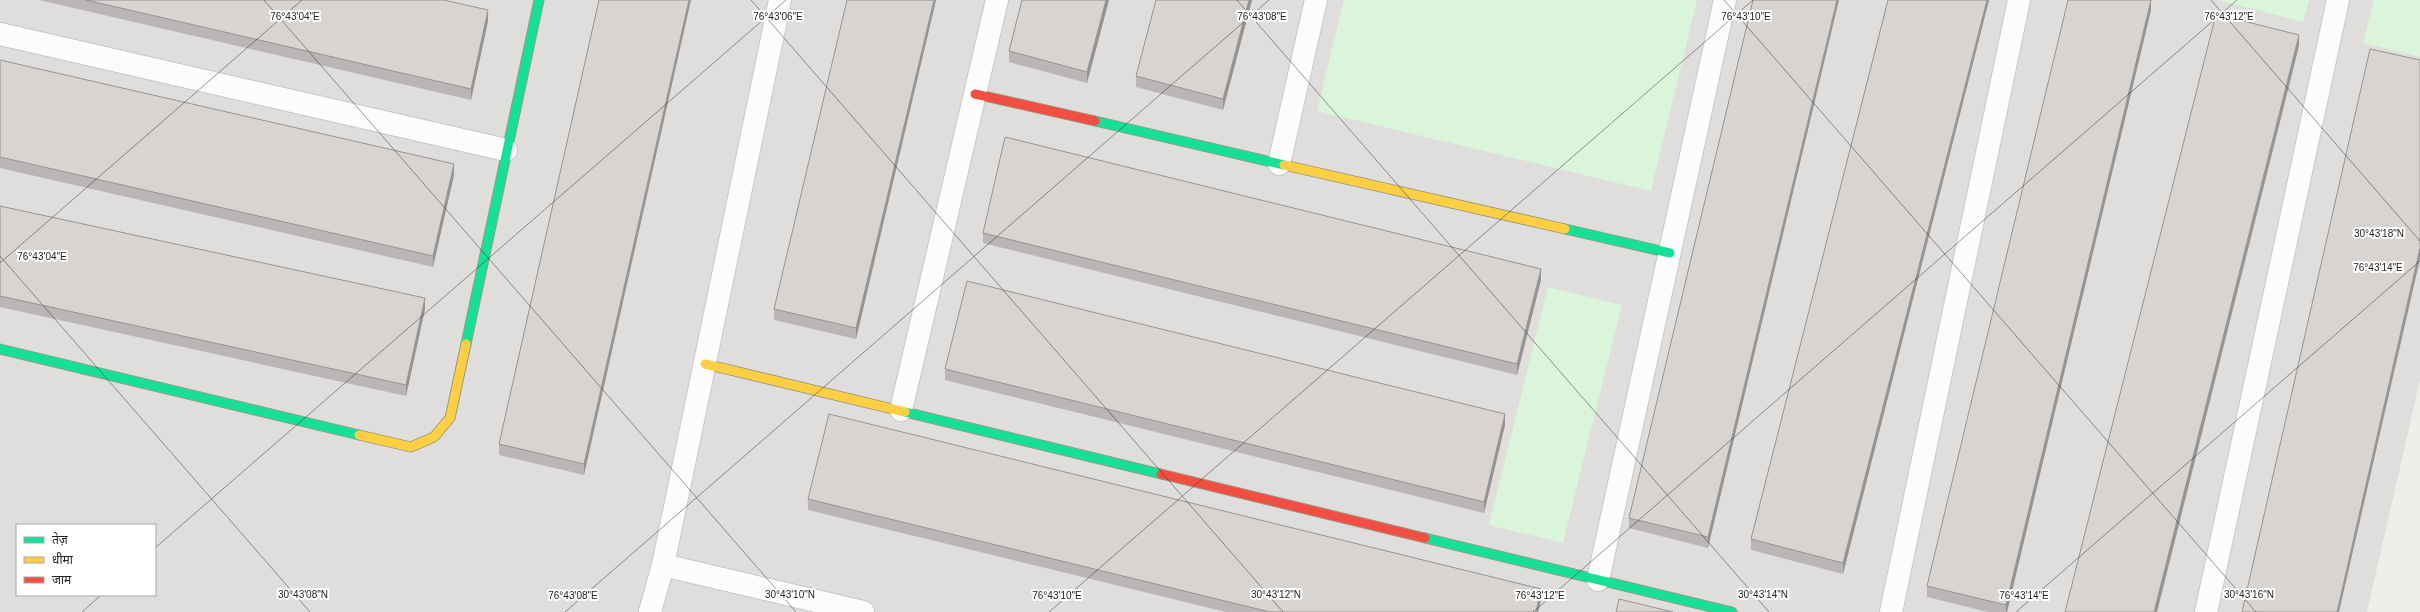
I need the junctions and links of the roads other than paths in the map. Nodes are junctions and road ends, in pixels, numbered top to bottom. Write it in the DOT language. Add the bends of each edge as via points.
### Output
graph roads {
  1 [pos="539,0"];
  2 [pos="780,0"];
  3 [pos="997,0"];
  4 [pos="1316,0"];
  5 [pos="1725,0"];
  6 [pos="2019,0"];
  7 [pos="2338,0"];
  8 [pos="0,34"];
  9 [pos="975,94"];
  10 [pos="506,150"];
  11 [pos="1279,164"];
  12 [pos="1670,253"];
  13 [pos="0,349"];
  14 [pos="705,364"];
  15 [pos="901,410"];
  16 [pos="663,565"];
  17 [pos="1598,580"];
  18 [pos="650,612"];
  19 [pos="863,612"];
  20 [pos="1732,612"];
  21 [pos="1891,612"];
  22 [pos="2206,612"];
  1 -- 10 [label="street"];
  2 -- 14 [label="street"];
  3 -- 9 [label="street"];
  4 -- 11 [label="street"];
  5 -- 12 [label="street"];
  6 -- 21 [label="street"];
  7 -- 22 [label="street"];
  8 -- 10 [label="street"];
  9 -- 11 [label="street"];
  9 -- 15 [label="street"];
  10 -- 13 [label="street" via="450,418 432,440 411,447"];
  11 -- 12 [label="street"];
  12 -- 17 [label="street"];
  14 -- 15 [label="street"];
  14 -- 16 [label="street"];
  15 -- 17 [label="street"];
  16 -- 18 [label="street"];
  16 -- 19 [label="street"];
  17 -- 20 [label="street"];
}
